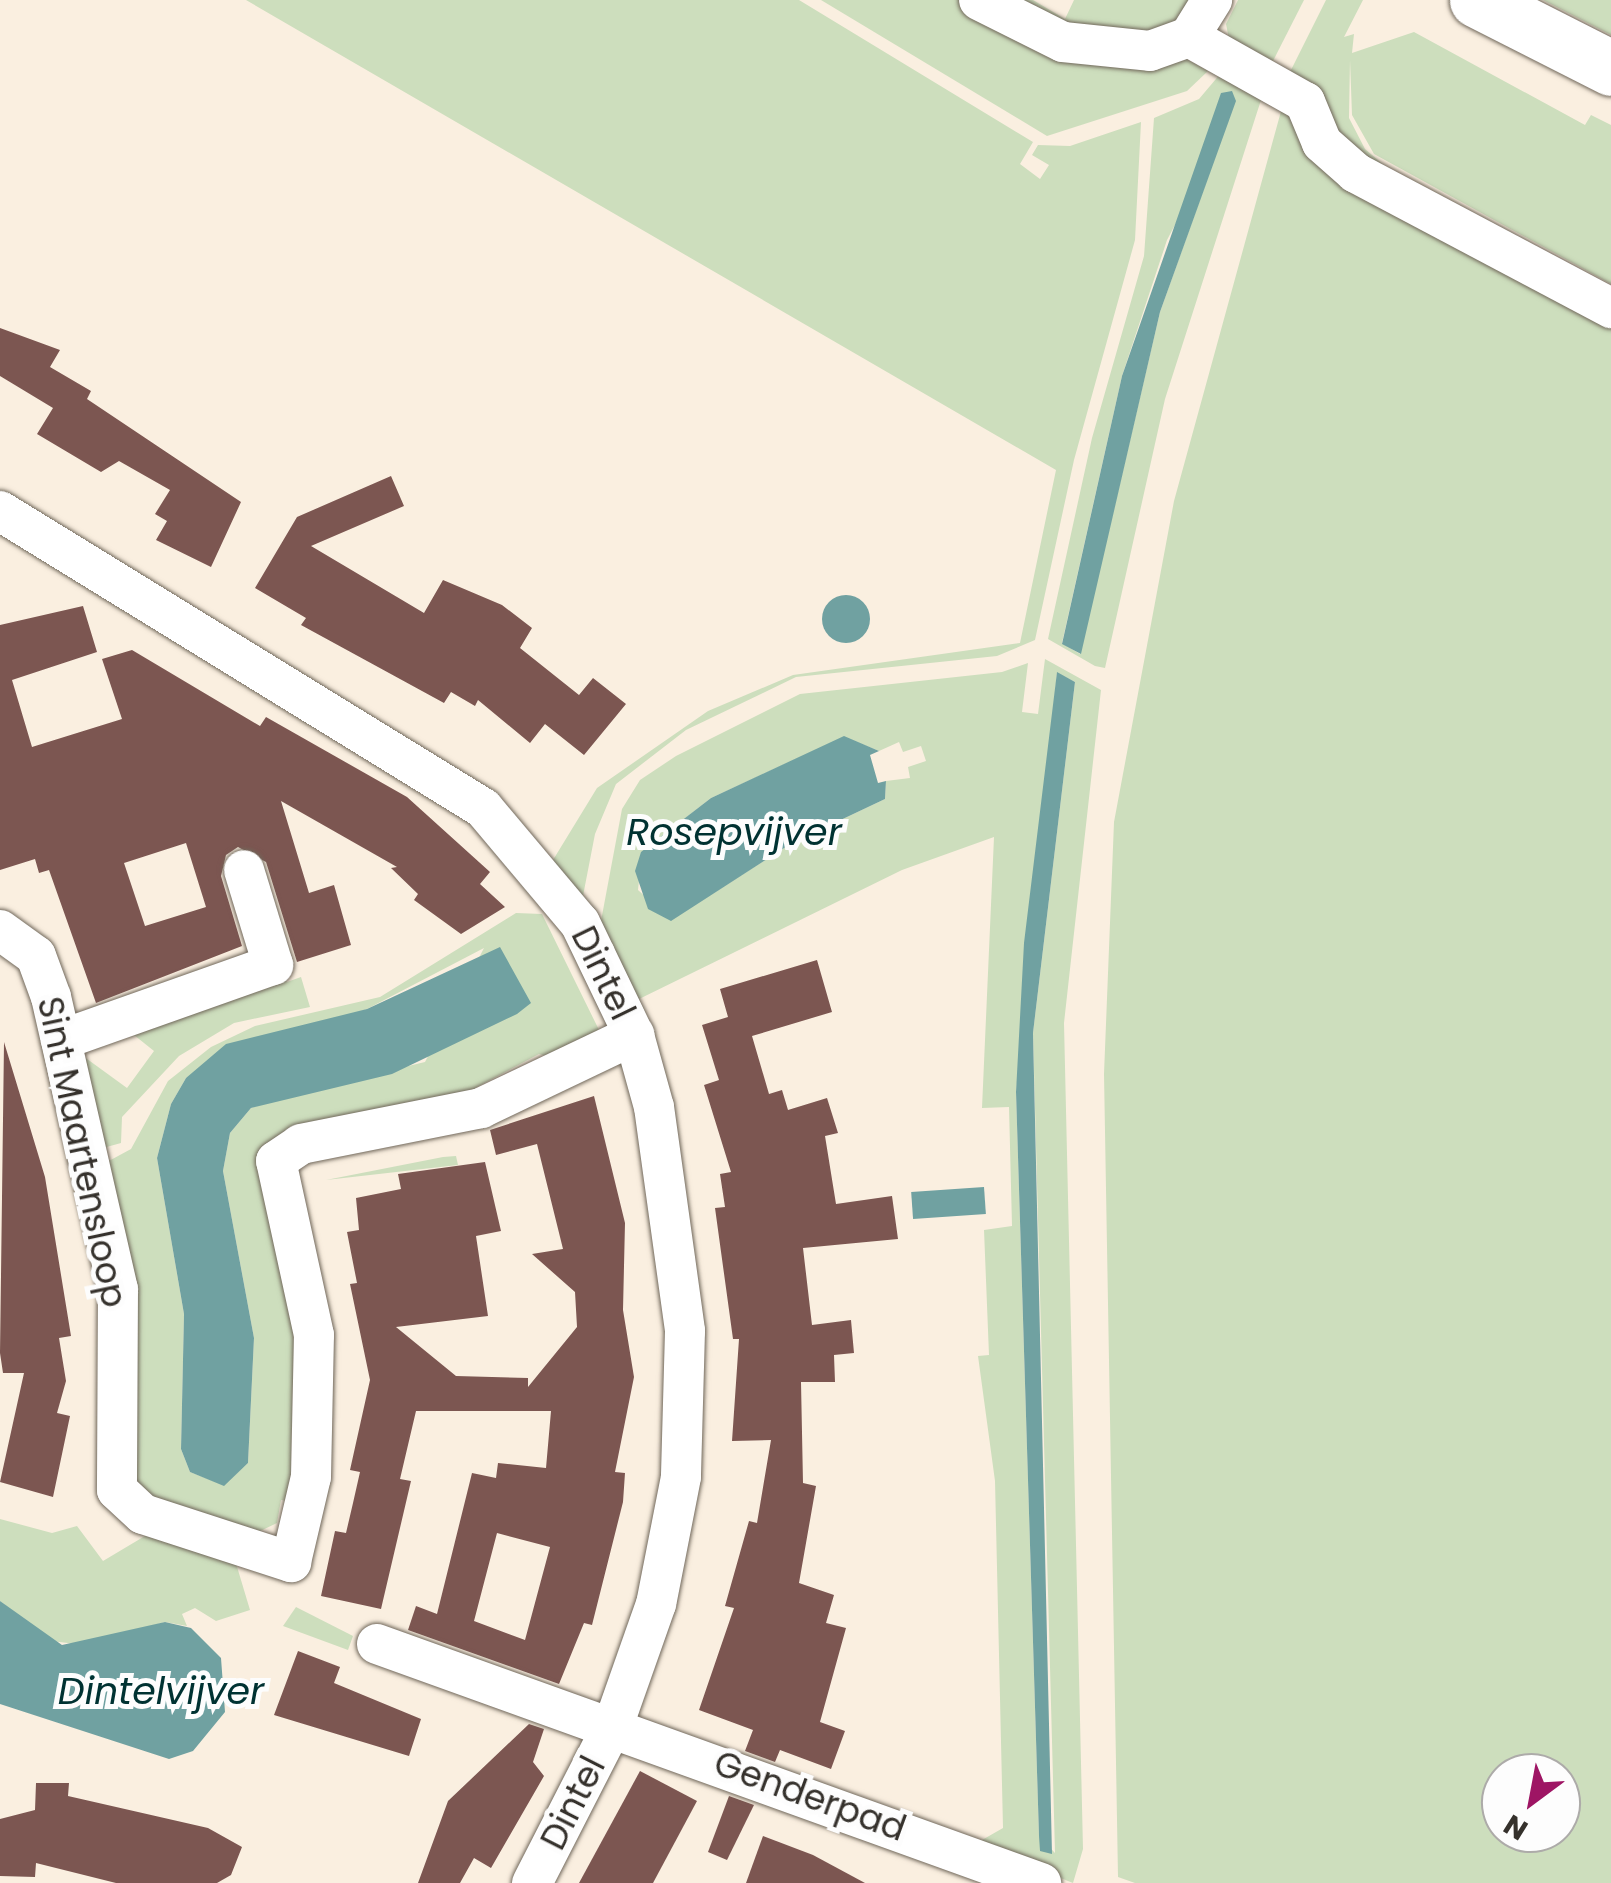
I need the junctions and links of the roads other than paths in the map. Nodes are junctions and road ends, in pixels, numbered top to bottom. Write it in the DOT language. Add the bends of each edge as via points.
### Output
graph roads {
  1 [pos="979,0"];
  2 [pos="1212,0"];
  3 [pos="1477,0"];
  4 [pos="1188,37"];
  5 [pos="1611,68"];
  6 [pos="1611,308"];
  7 [pos="6,527"];
  8 [pos="244,870"];
  9 [pos="0,930"];
  10 [pos="634,1035"];
  11 [pos="61,1040"];
  12 [pos="377,1644"];
  13 [pos="614,1723"];
  14 [pos="1024,1876"];
  15 [pos="532,1883"];
  1 -- 4 [label="street" via="1063,42 1150,51"];
  2 -- 4 [label="street"];
  3 -- 5 [label="highway"];
  4 -- 6 [label="street" via="1305,102 1322,143 1356,173"];
  7 -- 10 [label="street, Dintel" via="482,808 580,922"];
  8 -- 11 [label="street" via="273,965"];
  9 -- 11 [label="street, Sint Maartensloop" via="36,956"];
  10 -- 11 [label="street, Sint Maartensloop" via="481,1108 302,1144 276,1161 314,1336 311,1477 291,1562 143,1514 116,1490 118,1290"];
  10 -- 13 [label="street, Dintel" via="659,1140 685,1331 681,1477 656,1604"];
  12 -- 13 [label="street, Dintel"];
  13 -- 14 [label="street, Genderpad"];
  13 -- 15 [label="street, Dintel"];
}
